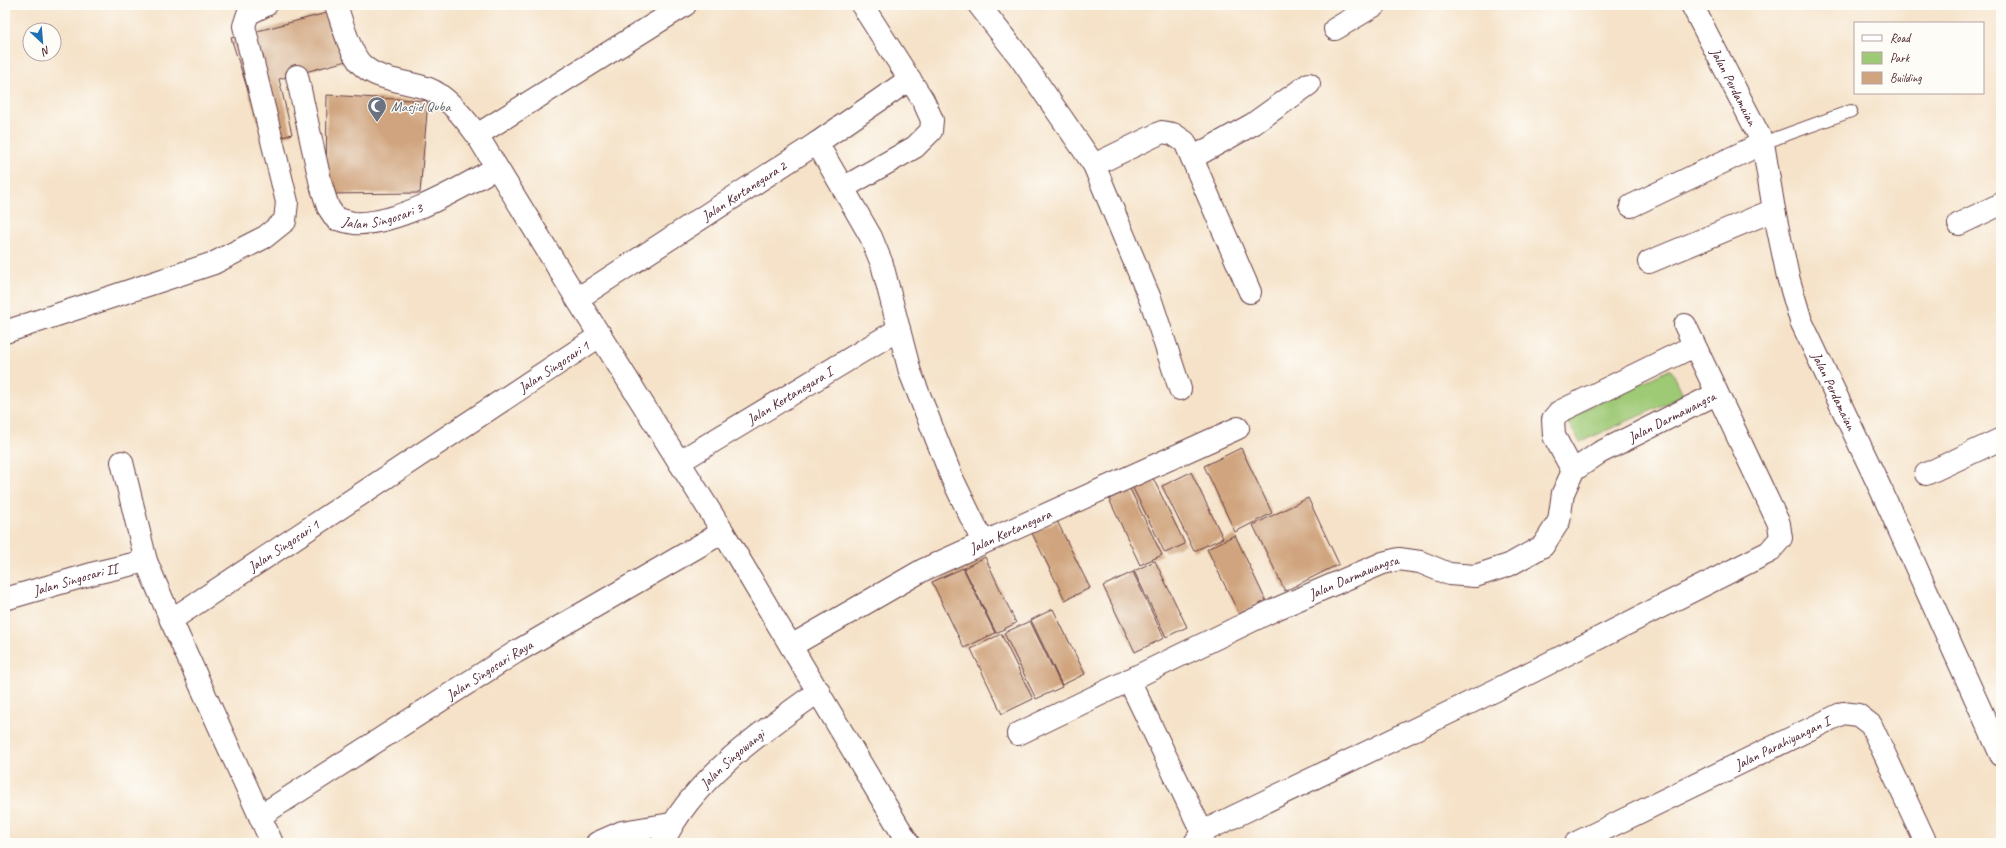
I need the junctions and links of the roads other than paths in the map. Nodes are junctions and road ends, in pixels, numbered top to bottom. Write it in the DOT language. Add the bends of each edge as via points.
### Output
graph roads {
  1 [pos="266,5"];
  2 [pos="336,5"];
  3 [pos="685,5"];
  4 [pos="862,5"];
  5 [pos="979,5"];
  6 [pos="1375,5"];
  7 [pos="1677,5"];
  8 [pos="1695,12"];
  9 [pos="1335,29"];
  10 [pos="297,76"];
  11 [pos="910,79"];
  12 [pos="1309,84"];
  13 [pos="1851,111"];
  14 [pos="478,135"];
  15 [pos="817,143"];
  16 [pos="1763,143"];
  17 [pos="1192,158"];
  18 [pos="1094,165"];
  19 [pos="496,168"];
  20 [pos="843,188"];
  21 [pos="2001,204"];
  22 [pos="1631,206"];
  23 [pos="1774,210"];
  24 [pos="1959,224"];
  25 [pos="1649,262"];
  26 [pos="1250,292"];
  27 [pos="577,299"];
  28 [pos="1685,325"];
  29 [pos="899,329"];
  30 [pos="5,332"];
  31 [pos="601,335"];
  32 [pos="1694,346"];
  33 [pos="1180,389"];
  34 [pos="1716,394"];
  35 [pos="1238,428"];
  36 [pos="2001,439"];
  37 [pos="122,462"];
  38 [pos="679,462"];
  39 [pos="1574,471"];
  40 [pos="1926,474"];
  41 [pos="723,532"];
  42 [pos="983,542"];
  43 [pos="146,561"];
  44 [pos="5,599"];
  45 [pos="171,620"];
  46 [pos="791,646"];
  47 [pos="1129,680"];
  48 [pos="819,691"];
  49 [pos="1018,734"];
  50 [pos="2001,755"];
  51 [pos="260,816"];
  52 [pos="667,833"];
  53 [pos="1199,837"];
  54 [pos="272,843"];
  55 [pos="597,843"];
  56 [pos="908,843"];
  57 [pos="1576,843"];
  58 [pos="1926,843"];
  1 -- 30 [label="street" via="248,14 244,26 286,202 285,221 265,237 214,264"];
  2 -- 14 [label="street" via="360,64 369,71 431,90 459,111"];
  3 -- 14 [label="street"];
  4 -- 11 [label="street"];
  5 -- 18 [label="street" via="1021,59"];
  6 -- 9 [label="street"];
  7 -- 8 [label="street"];
  8 -- 16 [label="street, Jalan Perdamaian"];
  10 -- 19 [label="street, Jalan Singosari 3" via="321,185 328,207 336,219 355,223 408,213"];
  11 -- 15 [label="street, Jalan Kertanegara 2"];
  11 -- 20 [label="street" via="932,120 931,131 915,147"];
  12 -- 17 [label="street" via="1253,124"];
  13 -- 16 [label="lane"];
  14 -- 19 [label="street"];
  15 -- 20 [label="street"];
  15 -- 27 [label="street, Jalan Kertanegara 2"];
  16 -- 22 [label="street"];
  16 -- 23 [label="street, Jalan Perdamaian"];
  17 -- 18 [label="street" via="1185,142 1173,134 1162,132"];
  17 -- 26 [label="street"];
  18 -- 33 [label="street" via="1151,301"];
  19 -- 27 [label="street"];
  20 -- 29 [label="street" via="871,237 882,264"];
  21 -- 24 [label="street"];
  23 -- 25 [label="street"];
  23 -- 50 [label="street, Jalan Perdamaian" via="1788,277 1801,321"];
  27 -- 31 [label="street"];
  28 -- 32 [label="street"];
  29 -- 38 [label="street, Jalan Kertanegara I"];
  29 -- 42 [label="street" via="910,372 952,478"];
  31 -- 38 [label="street"];
  31 -- 45 [label="street, Jalan Singosari 1"];
  32 -- 34 [label="street"];
  32 -- 39 [label="street" via="1559,412 1553,419 1554,436"];
  34 -- 39 [label="street, Jalan Darmawangsa" via="1599,453"];
  34 -- 53 [label="street, Jalan Darmawangsa" via="1780,524 1781,538 1769,552"];
  35 -- 42 [label="street, Jalan Kertanegara"];
  36 -- 40 [label="street"];
  37 -- 43 [label="street"];
  38 -- 41 [label="street"];
  39 -- 47 [label="street, Jalan Darmawangsa" via="1563,493 1559,521 1543,546 1509,564 1475,576 1449,574 1420,562 1399,559 1383,563 1276,609"];
  41 -- 46 [label="street"];
  41 -- 51 [label="street, Jalan Singosari Raya" via="516,652"];
  42 -- 46 [label="street, Jalan Kertanegara" via="923,570"];
  43 -- 44 [label="street, Jalan Singosari II"];
  43 -- 45 [label="street"];
  45 -- 51 [label="street"];
  46 -- 48 [label="street"];
  47 -- 49 [label="street"];
  47 -- 53 [label="street, Jalan Darmawangsa"];
  48 -- 52 [label="street, Jalan Singowangi" via="747,744 706,782"];
  48 -- 56 [label="street"];
  51 -- 54 [label="street"];
  52 -- 55 [label="street" via="622,832"];
  57 -- 58 [label="street, Jalan Parahiyangan I" via="1843,713 1858,715 1870,725"];
}
